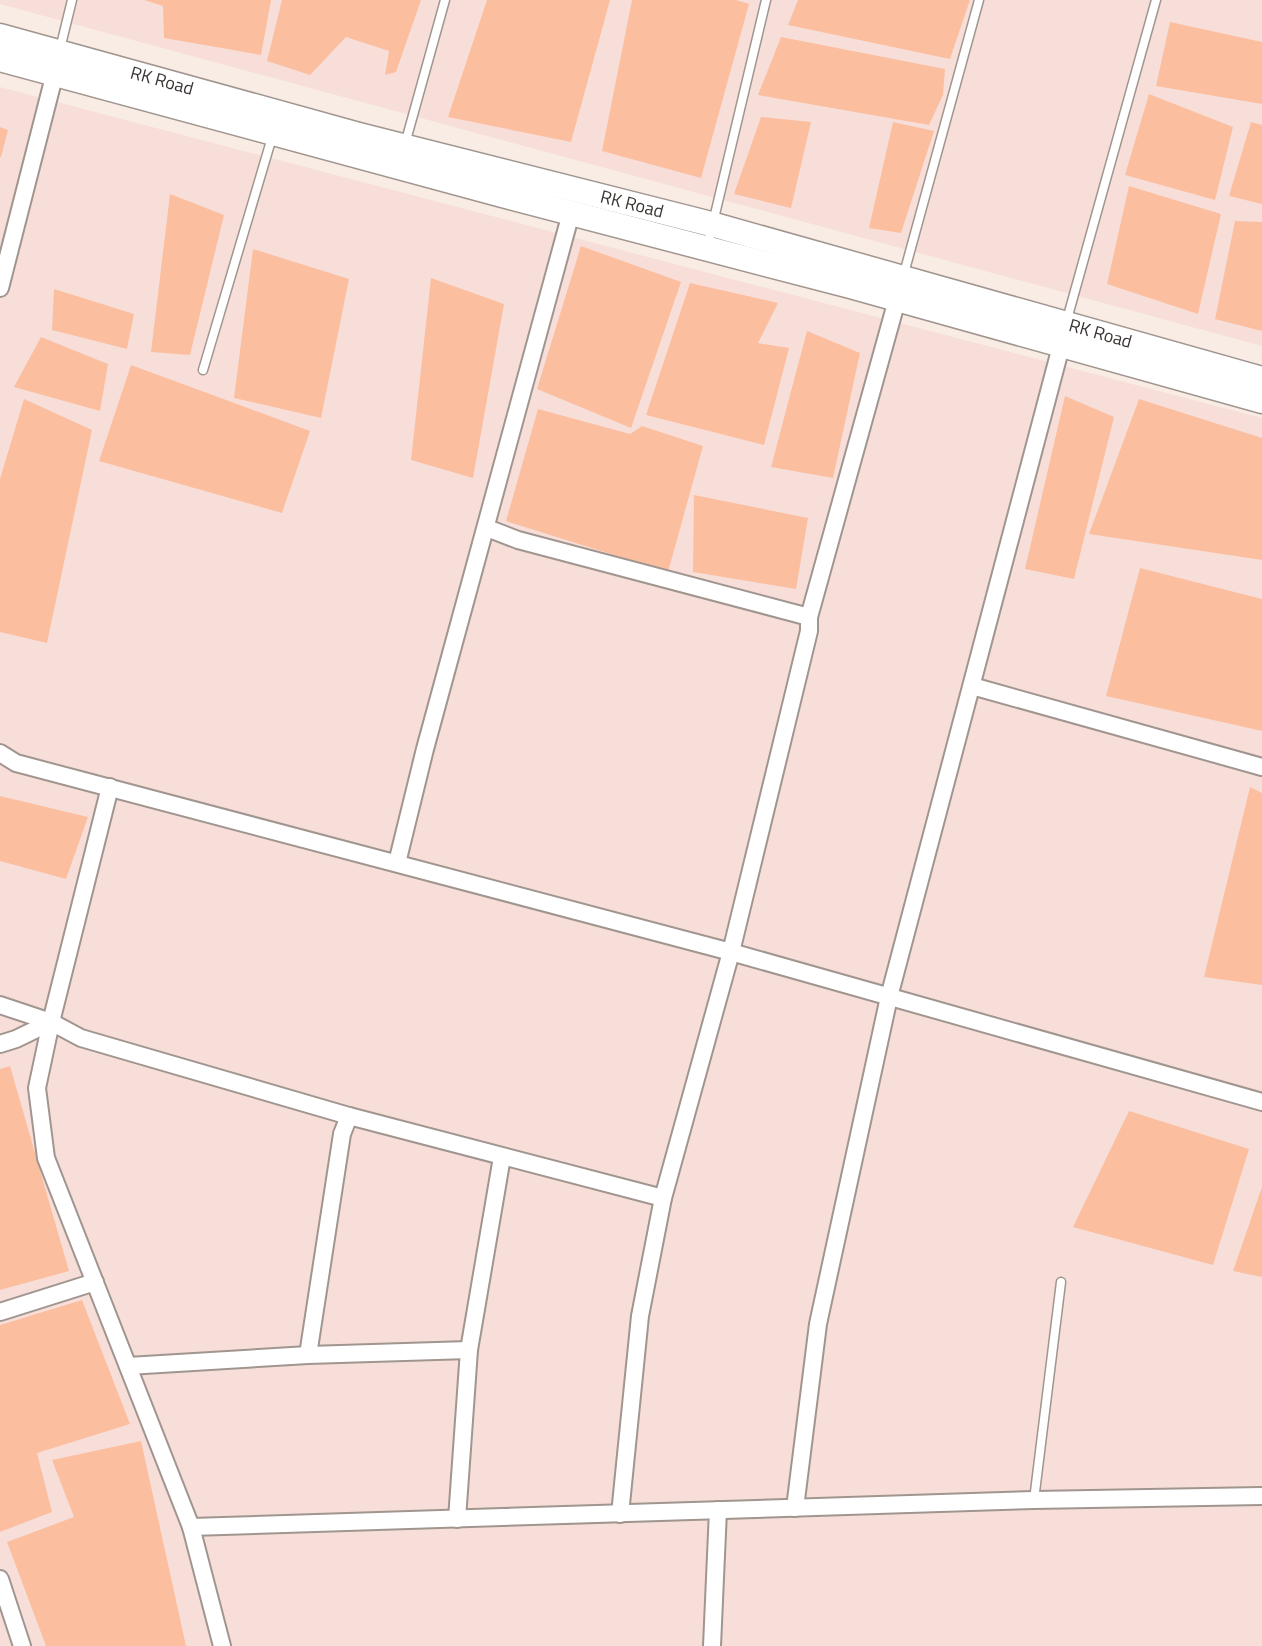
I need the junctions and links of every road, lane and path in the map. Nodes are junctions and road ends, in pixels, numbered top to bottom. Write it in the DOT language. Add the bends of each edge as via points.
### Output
graph roads {
  1 [pos="72,0"];
  2 [pos="445,0"];
  3 [pos="766,0"];
  4 [pos="979,0"];
  5 [pos="1156,0"];
  6 [pos="0,36"];
  7 [pos="0,59"];
  8 [pos="57,63"];
  9 [pos="273,134"];
  10 [pos="401,157"];
  11 [pos="571,213"];
  12 [pos="711,224"];
  13 [pos="707,248"];
  14 [pos="0,288"];
  15 [pos="900,289"];
  16 [pos="1064,334"];
  17 [pos="203,370"];
  18 [pos="1262,379"];
  19 [pos="1262,401"];
  20 [pos="487,528"];
  21 [pos="809,617"];
  22 [pos="972,686"];
  23 [pos="0,753"];
  24 [pos="1262,767"];
  25 [pos="110,787"];
  26 [pos="397,862"];
  27 [pos="731,952"];
  28 [pos="889,997"];
  29 [pos="0,1005"];
  30 [pos="51,1023"];
  31 [pos="0,1044"];
  32 [pos="1262,1102"];
  33 [pos="349,1116"];
  34 [pos="502,1157"];
  35 [pos="663,1198"];
  36 [pos="95,1282"];
  37 [pos="1061,1282"];
  38 [pos="0,1312"];
  39 [pos="469,1350"];
  40 [pos="308,1355"];
  41 [pos="128,1366"];
  42 [pos="1262,1496"];
  43 [pos="1034,1500"];
  44 [pos="795,1508"];
  45 [pos="718,1510"];
  46 [pos="620,1514"];
  47 [pos="457,1519"];
  48 [pos="190,1527"];
  49 [pos="0,1579"];
  50 [pos="22,1646"];
  51 [pos="222,1646"];
  52 [pos="712,1646"];
  1 -- 8 [label="lane"];
  2 -- 10 [label="lane"];
  3 -- 12 [label="lane"];
  4 -- 15 [label="lane"];
  5 -- 16 [label="lane"];
  6 -- 8 [label="street, RK Road"];
  7 -- 8 [label="street, RK Road"];
  8 -- 9 [label="street, RK Road"];
  8 -- 10 [label="street, RK Road"];
  8 -- 14 [label="street"];
  9 -- 10 [label="street, RK Road"];
  9 -- 17 [label="lane"];
  10 -- 11 [label="street, RK Road"];
  10 -- 12 [label="street, RK Road"];
  11 -- 13 [label="street, RK Road"];
  11 -- 20 [label="street"];
  12 -- 13 [label="lane"];
  12 -- 15 [label="street, RK Road"];
  13 -- 15 [label="street, RK Road"];
  15 -- 16 [label="street, RK Road"];
  15 -- 21 [label="street"];
  16 -- 18 [label="street, RK Road"];
  16 -- 19 [label="street, RK Road"];
  16 -- 22 [label="street"];
  20 -- 21 [label="street" via="518,540"];
  20 -- 26 [label="street"];
  21 -- 27 [label="street"];
  22 -- 24 [label="street"];
  22 -- 28 [label="street"];
  23 -- 25 [label="street" via="16,763"];
  25 -- 26 [label="street"];
  25 -- 30 [label="street"];
  26 -- 27 [label="street"];
  27 -- 28 [label="street"];
  27 -- 35 [label="street"];
  28 -- 32 [label="street"];
  28 -- 44 [label="street" via="818,1324"];
  29 -- 30 [label="street"];
  30 -- 31 [label="street"];
  30 -- 33 [label="street" via="81,1038"];
  30 -- 36 [label="street" via="37,1088 46,1158"];
  33 -- 34 [label="street"];
  33 -- 40 [label="street" via="342,1134"];
  34 -- 35 [label="street"];
  34 -- 39 [label="street"];
  35 -- 46 [label="street" via="640,1316"];
  36 -- 38 [label="street"];
  36 -- 41 [label="street"];
  37 -- 43 [label="lane"];
  39 -- 40 [label="street"];
  39 -- 47 [label="street"];
  40 -- 41 [label="street"];
  41 -- 48 [label="street"];
  42 -- 43 [label="street"];
  43 -- 44 [label="street"];
  44 -- 45 [label="street"];
  45 -- 46 [label="street"];
  45 -- 52 [label="street"];
  46 -- 47 [label="street"];
  47 -- 48 [label="street"];
  48 -- 51 [label="street"];
  49 -- 50 [label="street"];
}
